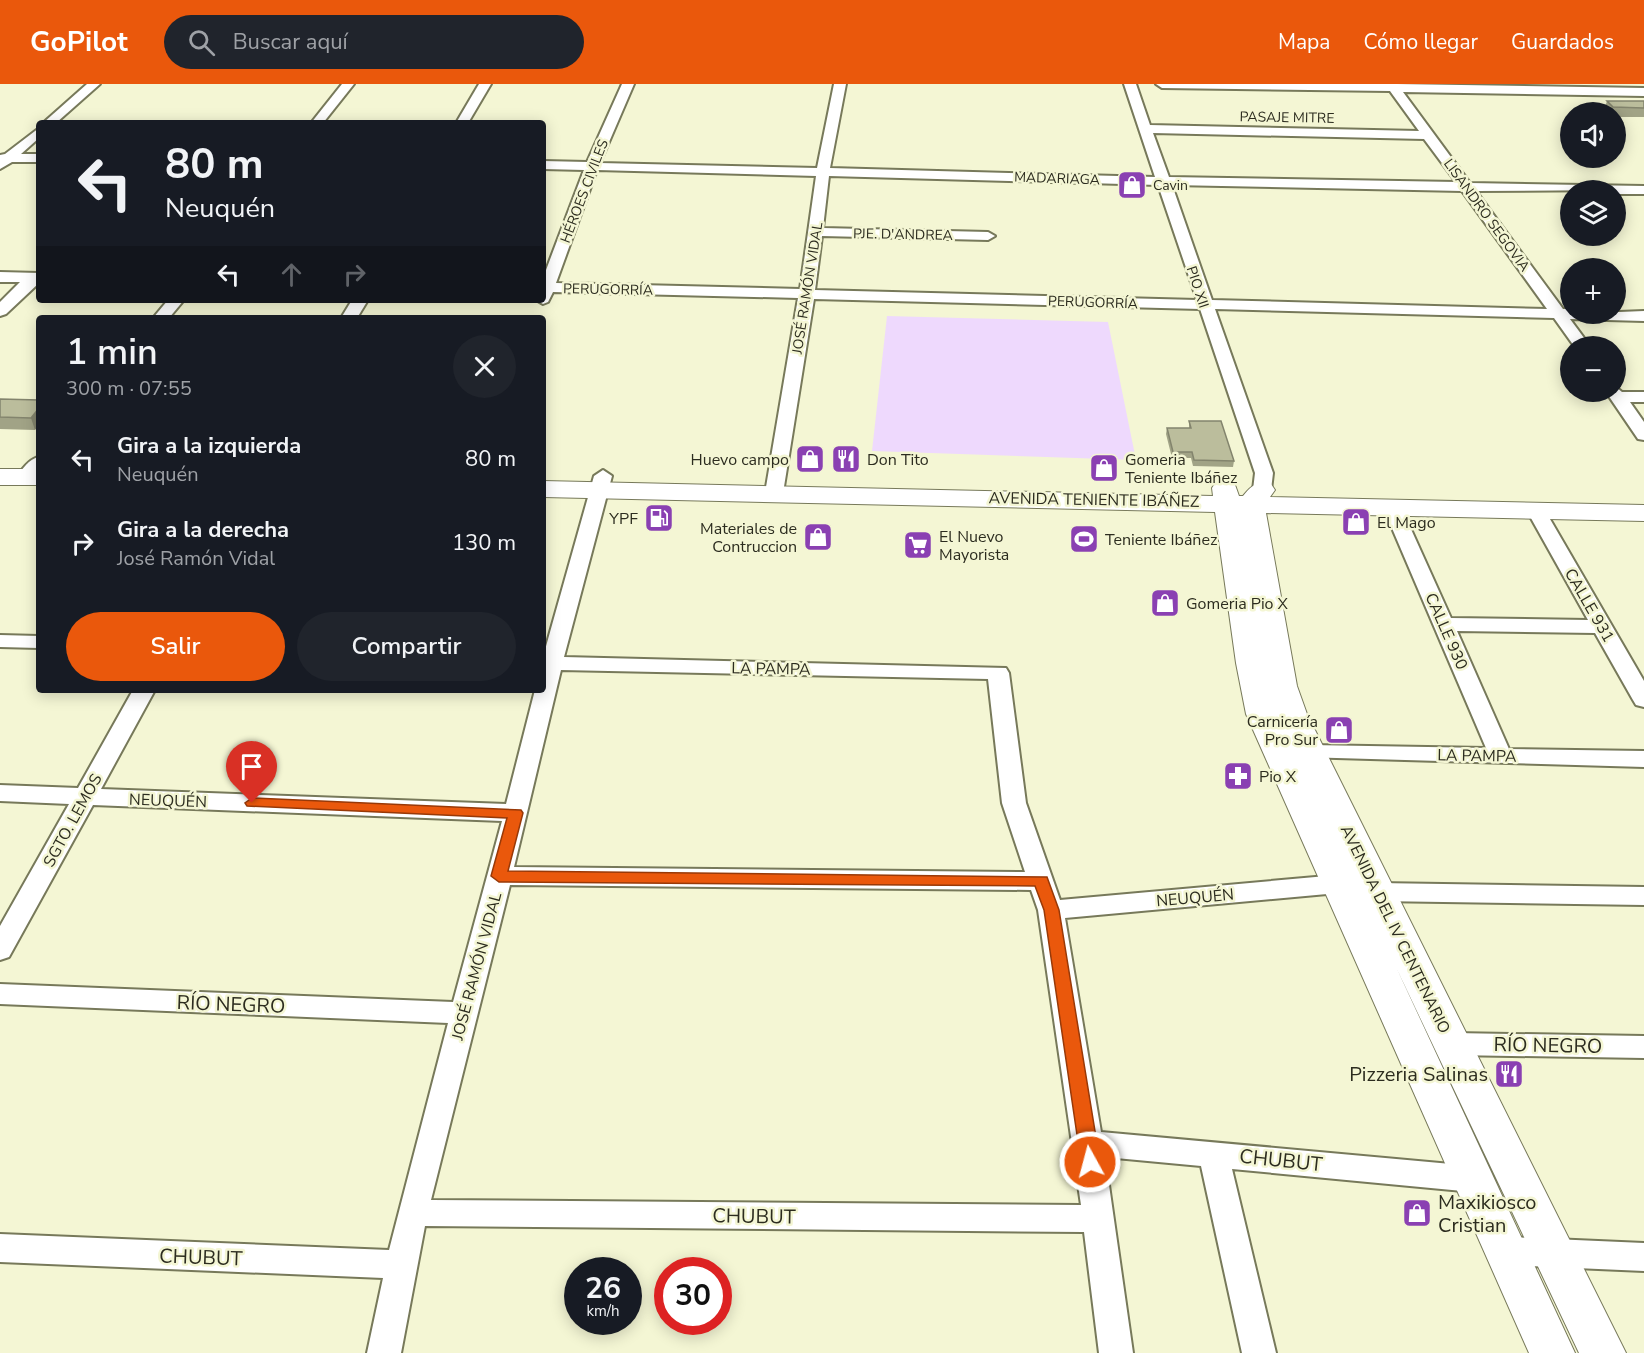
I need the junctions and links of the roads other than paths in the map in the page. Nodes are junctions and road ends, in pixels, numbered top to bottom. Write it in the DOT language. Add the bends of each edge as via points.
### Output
graph roads {
  1 [pos="94,84"];
  2 [pos="348,84"];
  3 [pos="485,84"];
  4 [pos="628,84"];
  5 [pos="840,84"];
  6 [pos="1130,84"];
  7 [pos="1162,84"];
  8 [pos="1639,84"];
  9 [pos="1392,86"];
  10 [pos="1644,90"];
  11 [pos="52,120"];
  12 [pos="319,120"];
  13 [pos="464,120"];
  14 [pos="1146,129"];
  15 [pos="36,134"];
  16 [pos="1428,135"];
  17 [pos="36,158"];
  18 [pos="3,160"];
  19 [pos="546,165"];
  20 [pos="592,165"];
  21 [pos="823,172"];
  22 [pos="1165,181"];
  23 [pos="1466,187"];
  24 [pos="1644,190"];
  25 [pos="817,232"];
  26 [pos="988,236"];
  27 [pos="0,277"];
  28 [pos="36,278"];
  29 [pos="546,289"];
  30 [pos="807,293"];
  31 [pos="546,294"];
  32 [pos="174,303"];
  33 [pos="1204,306"];
  34 [pos="0,311"];
  35 [pos="1559,314"];
  36 [pos="164,315"];
  37 [pos="1644,316"];
  38 [pos="1575,336"];
  39 [pos="1626,395"];
  40 [pos="1644,397"];
  41 [pos="1621,402"];
  42 [pos="1644,435"];
  43 [pos="0,464"];
  44 [pos="36,469"];
  45 [pos="546,475"];
  46 [pos="0,477"];
  47 [pos="600,483"];
  48 [pos="776,485"];
  49 [pos="546,489"];
  50 [pos="1241,496"];
  51 [pos="1644,497"];
  52 [pos="1392,507"];
  53 [pos="1536,511"];
  54 [pos="1644,513"];
  55 [pos="1444,624"];
  56 [pos="1603,627"];
  57 [pos="0,641"];
  58 [pos="36,642"];
  59 [pos="547,663"];
  60 [pos="142,693"];
  61 [pos="541,693"];
  62 [pos="1644,700"];
  63 [pos="1310,752"];
  64 [pos="1501,756"];
  65 [pos="1644,759"];
  66 [pos="0,793"];
  67 [pos="84,796"];
  68 [pos="516,813"];
  69 [pos="499,876"];
  70 [pos="1041,881"];
  71 [pos="1338,884"];
  72 [pos="1377,892"];
  73 [pos="1644,896"];
  74 [pos="1051,910"];
  75 [pos="0,950"];
  76 [pos="0,994"];
  77 [pos="463,1013"];
  78 [pos="1452,1044"];
  79 [pos="1644,1047"];
  80 [pos="1089,1143"];
  81 [pos="1213,1154"];
  82 [pos="1473,1179"];
  83 [pos="412,1213"];
  84 [pos="1097,1219"];
  85 [pos="0,1248"];
  86 [pos="1506,1251"];
  87 [pos="1554,1253"];
  88 [pos="1644,1257"];
  89 [pos="402,1265"];
  90 [pos="384,1353"];
  91 [pos="1116,1353"];
  92 [pos="1259,1353"];
  93 [pos="1552,1353"];
  94 [pos="1603,1353"];
  1 -- 11 [label="street"];
  2 -- 12 [label="street"];
  3 -- 13 [label="street"];
  4 -- 20 [label="street, HÉROES CIVILES"];
  5 -- 21 [label="street, JOSÉ RAMÓN VIDAL"];
  6 -- 14 [label="street, PIO XII"];
  7 -- 9 [label="street"];
  8 -- 10 [label="street"];
  9 -- 10 [label="street"];
  9 -- 16 [label="street, LISANDRO SEGOVIA"];
  14 -- 16 [label="street, PASAJE MITRE"];
  14 -- 22 [label="street, PIO XII"];
  15 -- 18 [label="street"];
  16 -- 23 [label="street, LISANDRO SEGOVIA"];
  17 -- 18 [label="street"];
  19 -- 20 [label="street, MADARIAGA"];
  20 -- 21 [label="street, MADARIAGA"];
  20 -- 29 [label="street, HÉROES CIVILES"];
  21 -- 22 [label="street, MADARIAGA"];
  21 -- 25 [label="street, JOSÉ RAMÓN VIDAL"];
  22 -- 23 [label="street, MADARIAGA"];
  22 -- 33 [label="street, PIO XII"];
  23 -- 24 [label="street, MADARIAGA"];
  23 -- 35 [label="street, LISANDRO SEGOVIA"];
  25 -- 26 [label="street, PJE. D'ANDREA"];
  25 -- 30 [label="street, JOSÉ RAMÓN VIDAL"];
  27 -- 28 [label="street"];
  28 -- 34 [label="street"];
  30 -- 31 [label="street, PERUGORRÍA"];
  30 -- 33 [label="street, PERUGORRÍA"];
  30 -- 48 [label="street, JOSÉ RAMÓN VIDAL"];
  32 -- 36 [label="street"];
  33 -- 35 [label="street, PERUGORRÍA"];
  33 -- 50 [label="street, PIO XII" via="1264,473"];
  35 -- 37 [label="street, PERUGORRÍA"];
  35 -- 38 [label="street, LISANDRO SEGOVIA"];
  39 -- 40 [label="street"];
  41 -- 42 [label="street"];
  43 -- 44 [label="main road"];
  44 -- 46 [label="main road"];
  45 -- 47 [label="main road, AVENIDA TENIENTE IBÁÑEZ"];
  47 -- 48 [label="main road, AVENIDA TENIENTE IBÁÑEZ"];
  47 -- 49 [label="main road, AVENIDA TENIENTE IBÁÑEZ"];
  47 -- 59 [label="street, JOSÉ RAMÓN VIDAL"];
  48 -- 50 [label="main road, AVENIDA TENIENTE IBÁÑEZ"];
  50 -- 51 [label="main road, AVENIDA TENIENTE IBÁÑEZ"];
  50 -- 52 [label="main road, AVENIDA TENIENTE IBÁÑEZ"];
  50 -- 63 [label="main road, AVENIDA DEL IV CENTENARIO" via="1282,686"];
  50 -- 71 [label="main road, AVENIDA DEL IV CENTENARIO" via="1251,663 1262,714"];
  52 -- 53 [label="main road, AVENIDA TENIENTE IBÁÑEZ"];
  52 -- 55 [label="street, CALLE 930"];
  53 -- 54 [label="main road, AVENIDA TENIENTE IBÁÑEZ"];
  53 -- 56 [label="street, CALLE 931"];
  55 -- 56 [label="street"];
  55 -- 64 [label="street, CALLE 930"];
  56 -- 62 [label="street, CALLE 931"];
  57 -- 58 [label="street"];
  59 -- 70 [label="street, LA PAMPA" via="998,673 1014,803"];
  60 -- 67 [label="street, SGTO. LEMOS"];
  61 -- 68 [label="street, JOSÉ RAMÓN VIDAL"];
  63 -- 64 [label="street, LA PAMPA"];
  63 -- 72 [label="main road, AVENIDA DEL IV CENTENARIO"];
  64 -- 65 [label="street, LA PAMPA"];
  66 -- 67 [label="street, NEUQUÉN"];
  67 -- 68 [label="street, NEUQUÉN"];
  67 -- 75 [label="street, SGTO. LEMOS"];
  68 -- 69 [label="street, JOSÉ RAMÓN VIDAL"];
  69 -- 70 [label="street"];
  69 -- 77 [label="street, JOSÉ RAMÓN VIDAL"];
  70 -- 74 [label="street"];
  71 -- 74 [label="street, NEUQUÉN"];
  71 -- 82 [label="main road, AVENIDA DEL IV CENTENARIO"];
  72 -- 73 [label="street"];
  72 -- 78 [label="main road, AVENIDA DEL IV CENTENARIO"];
  74 -- 80 [label="street"];
  76 -- 77 [label="street, RÍO NEGRO"];
  77 -- 83 [label="street, JOSÉ RAMÓN VIDAL"];
  78 -- 79 [label="street, RÍO NEGRO"];
  78 -- 87 [label="main road, AVENIDA DEL IV CENTENARIO"];
  80 -- 81 [label="street, CHUBUT"];
  80 -- 84 [label="street"];
  81 -- 82 [label="street, CHUBUT"];
  81 -- 92 [label="street"];
  82 -- 86 [label="main road, AVENIDA DEL IV CENTENARIO"];
  83 -- 84 [label="street, CHUBUT"];
  83 -- 89 [label="street, JOSÉ RAMÓN VIDAL"];
  84 -- 91 [label="street"];
  85 -- 89 [label="street, CHUBUT"];
  86 -- 87 [label="street"];
  86 -- 93 [label="main road, AVENIDA DEL IV CENTENARIO"];
  87 -- 88 [label="street"];
  87 -- 94 [label="main road, AVENIDA DEL IV CENTENARIO"];
  89 -- 90 [label="street, JOSÉ RAMÓN VIDAL"];
}
